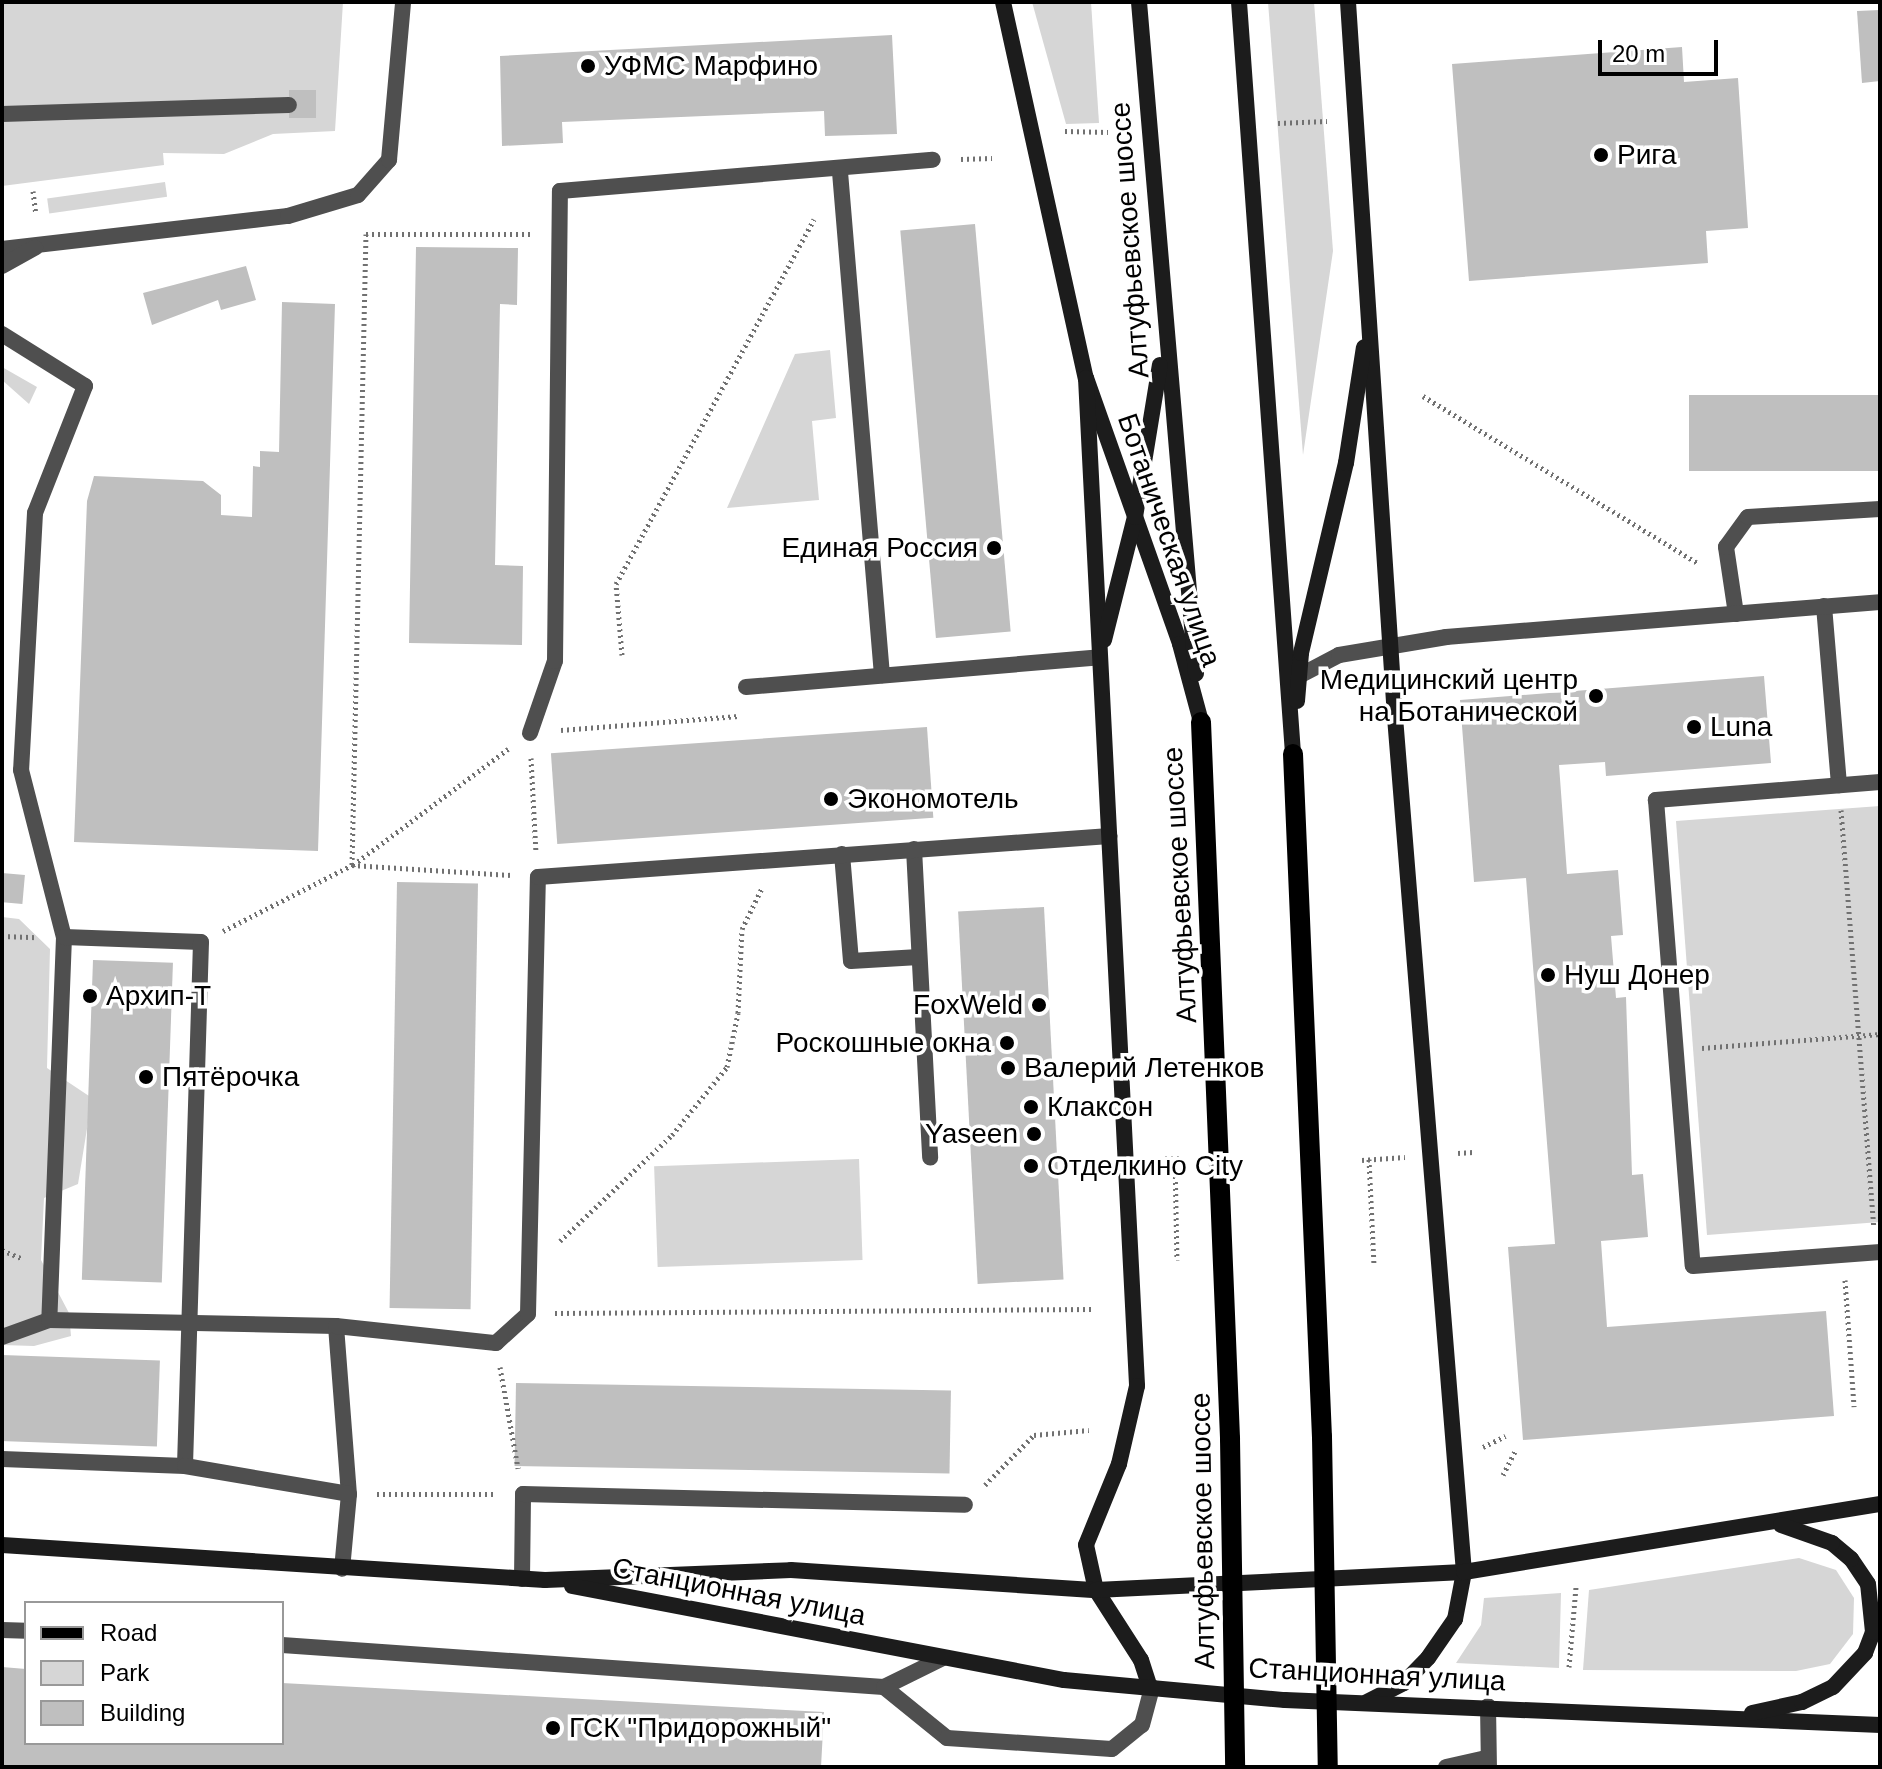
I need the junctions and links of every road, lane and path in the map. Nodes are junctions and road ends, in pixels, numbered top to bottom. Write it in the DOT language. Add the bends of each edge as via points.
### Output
graph roads {
  1 [pos="403,2"];
  2 [pos="1003,2"];
  3 [pos="1139,2"];
  4 [pos="1239,2"];
  5 [pos="1348,2"];
  6 [pos="289,105"];
  7 [pos="2,114"];
  8 [pos="1332,120"];
  9 [pos="1278,123"];
  10 [pos="1065,131"];
  11 [pos="1108,132"];
  12 [pos="933,160"];
  13 [pos="840,172"];
  14 [pos="33,191"];
  15 [pos="36,214"];
  16 [pos="560,234"];
  17 [pos="39,246"];
  18 [pos="2,249"];
  19 [pos="2,266"];
  20 [pos="1370,298"];
  21 [pos="1163,319"];
  22 [pos="2,334"];
  23 [pos="1086,378"];
  24 [pos="1423,396"];
  25 [pos="1880,509"];
  26 [pos="1135,517"];
  27 [pos="1731,583"];
  28 [pos="1880,602"];
  29 [pos="1824,606"];
  30 [pos="1736,614"];
  31 [pos="1390,646"];
  32 [pos="622,655"];
  33 [pos="1100,657"];
  34 [pos="882,675"];
  35 [pos="1299,676"];
  36 [pos="746,687"];
  37 [pos="1201,722"];
  38 [pos="530,733"];
  39 [pos="1293,754"];
  40 [pos="1880,782"];
  41 [pos="1839,785"];
  42 [pos="1110,836"];
  43 [pos="914,849"];
  44 [pos="842,854"];
  45 [pos="776,859"];
  46 [pos="352,865"];
  47 [pos="538,877"];
  48 [pos="64,937"];
  49 [pos="201,942"];
  50 [pos="919,957"];
  51 [pos="1880,1034"];
  52 [pos="1859,1036"];
  53 [pos="1676,1050"];
  54 [pos="1473,1152"];
  55 [pos="1453,1154"];
  56 [pos="1410,1157"];
  57 [pos="930,1158"];
  58 [pos="1165,1158"];
  59 [pos="1175,1158"];
  60 [pos="1183,1158"];
  61 [pos="1878,1252"];
  62 [pos="1843,1254"];
  63 [pos="1177,1260"];
  64 [pos="1374,1265"];
  65 [pos="529,1269"];
  66 [pos="1094,1309"];
  67 [pos="528,1314"];
  68 [pos="49,1320"];
  69 [pos="188,1323"];
  70 [pos="336,1326"];
  71 [pos="2,1337"];
  72 [pos="496,1343"];
  73 [pos="1854,1407"];
  74 [pos="1089,1430"];
  75 [pos="1506,1436"];
  76 [pos="1483,1447"];
  77 [pos="1515,1451"];
  78 [pos="2,1459"];
  79 [pos="185,1466"];
  80 [pos="1503,1475"];
  81 [pos="349,1494"];
  82 [pos="523,1494"];
  83 [pos="1880,1504"];
  84 [pos="965,1505"];
  85 [pos="1776,1523"];
  86 [pos="2,1545"];
  87 [pos="342,1569"];
  88 [pos="1464,1572"];
  89 [pos="522,1579"];
  90 [pos="545,1580"];
  91 [pos="1576,1587"];
  92 [pos="1096,1590"];
  93 [pos="2,1630"];
  94 [pos="24,1631"];
  95 [pos="284,1645"];
  96 [pos="943,1658"];
  97 [pos="1569,1667"];
  98 [pos="884,1687"];
  99 [pos="1151,1687"];
  100 [pos="1367,1702"];
  101 [pos="1488,1706"];
  102 [pos="1727,1718"];
  103 [pos="1880,1725"];
  104 [pos="1488,1763"];
  105 [pos="1235,1767"];
  106 [pos="1328,1767"];
  107 [pos="1446,1767"];
  1 -- 17 [label="street" via="389,160 358,195 288,216"];
  2 -- 23 [label="main road, Ботаническая улица"];
  3 -- 21 [label="main road, Алтуфьевское шоссе"];
  4 -- 39 [label="main road"];
  5 -- 20 [label="main road"];
  6 -- 7 [label="street"];
  8 -- 9 [label="path"];
  10 -- 11 [label="path"];
  12 -- 13 [label="street"];
  13 -- 16 [label="street" via="560,191"];
  13 -- 32 [label="path" via="616,584"];
  13 -- 34 [label="street"];
  14 -- 15 [label="path"];
  16 -- 38 [label="street" via="555,661"];
  16 -- 46 [label="path" via="366,234"];
  17 -- 18 [label="street"];
  17 -- 19 [label="street"];
  20 -- 31 [label="main road"];
  20 -- 35 [label="main road" via="1354,418"];
  21 -- 26 [label="main road"];
  21 -- 37 [label="main road, Алтуфьевское шоссе"];
  22 -- 48 [label="street" via="85,386 35,513 21,770"];
  23 -- 26 [label="main road, Ботаническая улица"];
  23 -- 33 [label="main road"];
  24 -- 27 [label="path"];
  25 -- 27 [label="street" via="1748,517 1726,547"];
  26 -- 33 [label="main road"];
  26 -- 37 [label="main road, Ботаническая улица"];
  27 -- 30 [label="street"];
  28 -- 29 [label="street"];
  29 -- 30 [label="street"];
  29 -- 41 [label="street"];
  30 -- 31 [label="street"];
  31 -- 35 [label="street" via="1339,655"];
  31 -- 88 [label="main road"];
  33 -- 34 [label="street"];
  33 -- 42 [label="main road"];
  34 -- 36 [label="street"];
  35 -- 39 [label="main road"];
  36 -- 38 [label="path" via="750,715"];
  37 -- 105 [label="main road, Алтуфьевское шоссе" via="1230,1439"];
  38 -- 46 [label="path"];
  38 -- 47 [label="path"];
  39 -- 106 [label="main road" via="1322,1437"];
  40 -- 41 [label="street"];
  41 -- 52 [label="path"];
  41 -- 53 [label="street" via="1656,800"];
  42 -- 43 [label="street"];
  42 -- 92 [label="main road" via="1137,1386 1119,1464 1086,1545"];
  43 -- 44 [label="street"];
  43 -- 50 [label="street"];
  44 -- 45 [label="street"];
  44 -- 50 [label="street" via="851,961"];
  45 -- 47 [label="street"];
  45 -- 65 [label="path" via="742,929 738,1013 727,1067 672,1135"];
  46 -- 47 [label="path"];
  46 -- 49 [label="path"];
  47 -- 65 [label="street"];
  48 -- 49 [label="street"];
  48 -- 68 [label="street"];
  49 -- 69 [label="street"];
  50 -- 57 [label="street"];
  51 -- 52 [label="path"];
  52 -- 53 [label="path"];
  52 -- 61 [label="path"];
  53 -- 62 [label="street" via="1693,1266"];
  54 -- 55 [label="path"];
  56 -- 64 [label="path" via="1365,1159"];
  58 -- 59 [label="path"];
  59 -- 60 [label="path"];
  59 -- 63 [label="path"];
  61 -- 62 [label="street"];
  62 -- 73 [label="path"];
  65 -- 67 [label="street"];
  66 -- 67 [label="path"];
  67 -- 72 [label="street"];
  68 -- 69 [label="street"];
  68 -- 71 [label="street"];
  69 -- 70 [label="street"];
  69 -- 79 [label="street"];
  70 -- 72 [label="street"];
  70 -- 81 [label="street"];
  72 -- 82 [label="path"];
  74 -- 84 [label="path" via="1034,1435"];
  75 -- 76 [label="path"];
  77 -- 80 [label="path"];
  78 -- 79 [label="street"];
  79 -- 81 [label="street"];
  81 -- 82 [label="path"];
  81 -- 87 [label="street"];
  82 -- 84 [label="street"];
  82 -- 89 [label="street"];
  83 -- 85 [label="main road, Станционная улица"];
  85 -- 88 [label="main road, Станционная улица"];
  85 -- 102 [label="main road" via="1832,1543 1851,1559 1868,1584 1873,1632 1865,1653 1833,1687 1802,1702"];
  86 -- 87 [label="main road, Станционная улица"];
  87 -- 89 [label="main road, Станционная улица"];
  88 -- 92 [label="main road, Станционная улица"];
  88 -- 100 [label="main road" via="1455,1619 1428,1658 1404,1683"];
  89 -- 90 [label="main road, Станционная улица"];
  90 -- 92 [label="main road, Станционная улица" via="791,1570"];
  90 -- 96 [label="main road, Станционная улица"];
  91 -- 97 [label="path"];
  92 -- 99 [label="main road" via="1141,1660"];
  93 -- 94 [label="street"];
  95 -- 98 [label="street"];
  96 -- 98 [label="street"];
  96 -- 99 [label="main road, Станционная улица"];
  98 -- 99 [label="street" via="947,1738 1112,1749 1142,1725"];
  99 -- 100 [label="main road, Станционная улица"];
  100 -- 101 [label="main road, Станционная улица"];
  101 -- 102 [label="main road, Станционная улица"];
  101 -- 104 [label="street"];
  102 -- 103 [label="main road, Станционная улица"];
  104 -- 107 [label="street"];
}
